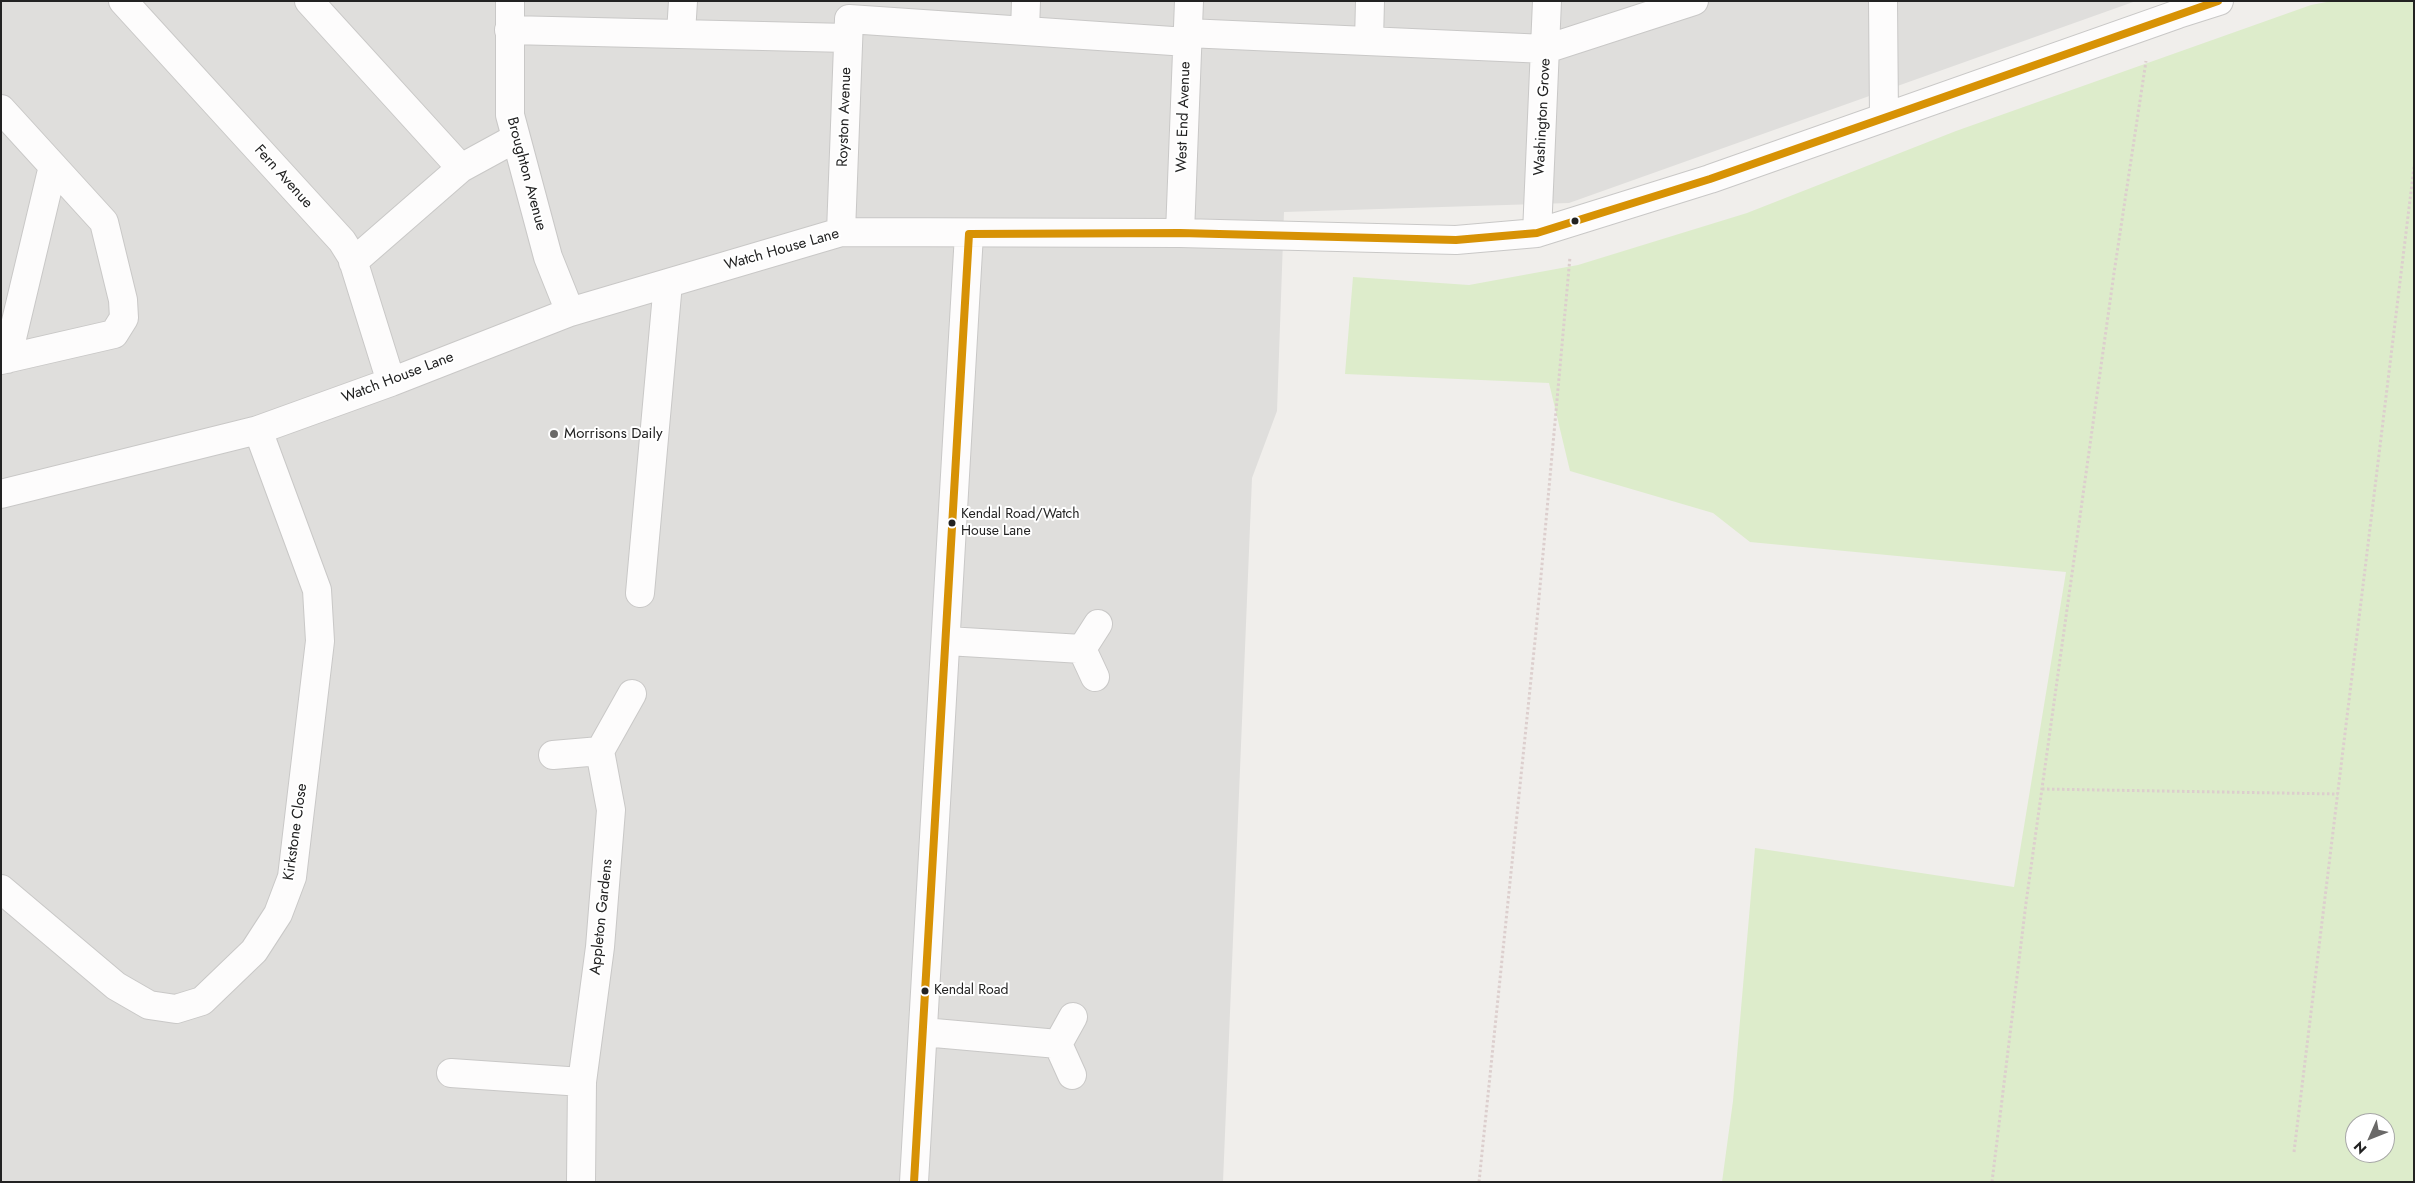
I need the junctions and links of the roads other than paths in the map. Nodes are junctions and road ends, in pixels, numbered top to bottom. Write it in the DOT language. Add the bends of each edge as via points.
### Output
graph roads {
  1 [pos="123,1"];
  2 [pos="309,1"];
  3 [pos="339,1"];
  4 [pos="510,1"];
  5 [pos="683,1"];
  6 [pos="1026,1"];
  7 [pos="1189,1"];
  8 [pos="1370,1"];
  9 [pos="1547,1"];
  10 [pos="1694,1"];
  11 [pos="1883,1"];
  12 [pos="2219,1"];
  13 [pos="849,19"];
  14 [pos="508,30"];
  15 [pos="1025,31"];
  16 [pos="338,33"];
  17 [pos="681,33"];
  18 [pos="1187,38"];
  19 [pos="1369,41"];
  20 [pos="1546,49"];
  21 [pos="1,109"];
  22 [pos="1884,117"];
  23 [pos="516,138"];
  24 [pos="53,166"];
  25 [pos="461,168"];
  26 [pos="840,232"];
  27 [pos="1180,233"];
  28 [pos="1537,233"];
  29 [pos="969,234"];
  30 [pos="353,262"];
  31 [pos="668,283"];
  32 [pos="570,312"];
  33 [pos="4,360"];
  34 [pos="391,382"];
  35 [pos="258,430"];
  36 [pos="1,494"];
  37 [pos="640,593"];
  38 [pos="1098,624"];
  39 [pos="947,641"];
  40 [pos="1082,649"];
  41 [pos="1095,677"];
  42 [pos="632,694"];
  43 [pos="600,752"];
  44 [pos="553,755"];
  45 [pos="1,889"];
  46 [pos="1073,1017"];
  47 [pos="922,1032"];
  48 [pos="1058,1044"];
  49 [pos="451,1073"];
  50 [pos="1072,1076"];
  51 [pos="582,1082"];
  52 [pos="581,1182"];
  53 [pos="914,1182"];
  1 -- 30 [label="street, Fern Avenue" via="342,242"];
  2 -- 16 [label="street"];
  3 -- 16 [label="street"];
  4 -- 14 [label="street, Broughton Avenue"];
  5 -- 17 [label="street"];
  6 -- 15 [label="street"];
  7 -- 18 [label="street, West End Avenue"];
  8 -- 19 [label="street"];
  9 -- 20 [label="street, Washington Grove"];
  10 -- 20 [label="street"];
  11 -- 22 [label="street"];
  12 -- 22 [label="street, Watch House Lane"];
  13 -- 15 [label="street"];
  13 -- 17 [label="street"];
  13 -- 26 [label="street, Royston Avenue"];
  14 -- 17 [label="street"];
  14 -- 23 [label="street, Broughton Avenue" via="510,115"];
  15 -- 18 [label="street"];
  16 -- 25 [label="street"];
  18 -- 19 [label="street"];
  18 -- 27 [label="street, West End Avenue"];
  19 -- 20 [label="street"];
  20 -- 28 [label="street, Washington Grove"];
  21 -- 24 [label="street"];
  22 -- 28 [label="street, Watch House Lane" via="1710,179"];
  23 -- 25 [label="street"];
  23 -- 32 [label="street, Broughton Avenue" via="548,257"];
  24 -- 33 [label="street"];
  24 -- 33 [label="street" via="104,222 123,300 124,318 114,334"];
  25 -- 30 [label="street"];
  26 -- 29 [label="street, Watch House Lane"];
  26 -- 31 [label="street, Watch House Lane"];
  27 -- 28 [label="street, Watch House Lane" via="1456,240"];
  27 -- 29 [label="street, Watch House Lane"];
  29 -- 39 [label="street"];
  30 -- 34 [label="street, Fern Avenue"];
  31 -- 32 [label="street, Watch House Lane"];
  31 -- 37 [label="street"];
  32 -- 34 [label="street, Watch House Lane"];
  34 -- 35 [label="street, Watch House Lane"];
  35 -- 36 [label="street, Watch House Lane"];
  35 -- 45 [label="street, Kirkstone Close" via="317,590 320,641 292,878 278,914 254,952 202,1001 176,1009 150,1005 116,986"];
  38 -- 40 [label="street"];
  39 -- 40 [label="street"];
  39 -- 47 [label="street"];
  40 -- 41 [label="street"];
  42 -- 43 [label="street"];
  43 -- 44 [label="street"];
  43 -- 51 [label="street, Appleton Gardens" via="611,810 600,947"];
  46 -- 48 [label="street"];
  47 -- 48 [label="street"];
  47 -- 53 [label="street"];
  48 -- 50 [label="street"];
  49 -- 51 [label="street"];
  51 -- 52 [label="street, Appleton Gardens"];
}
